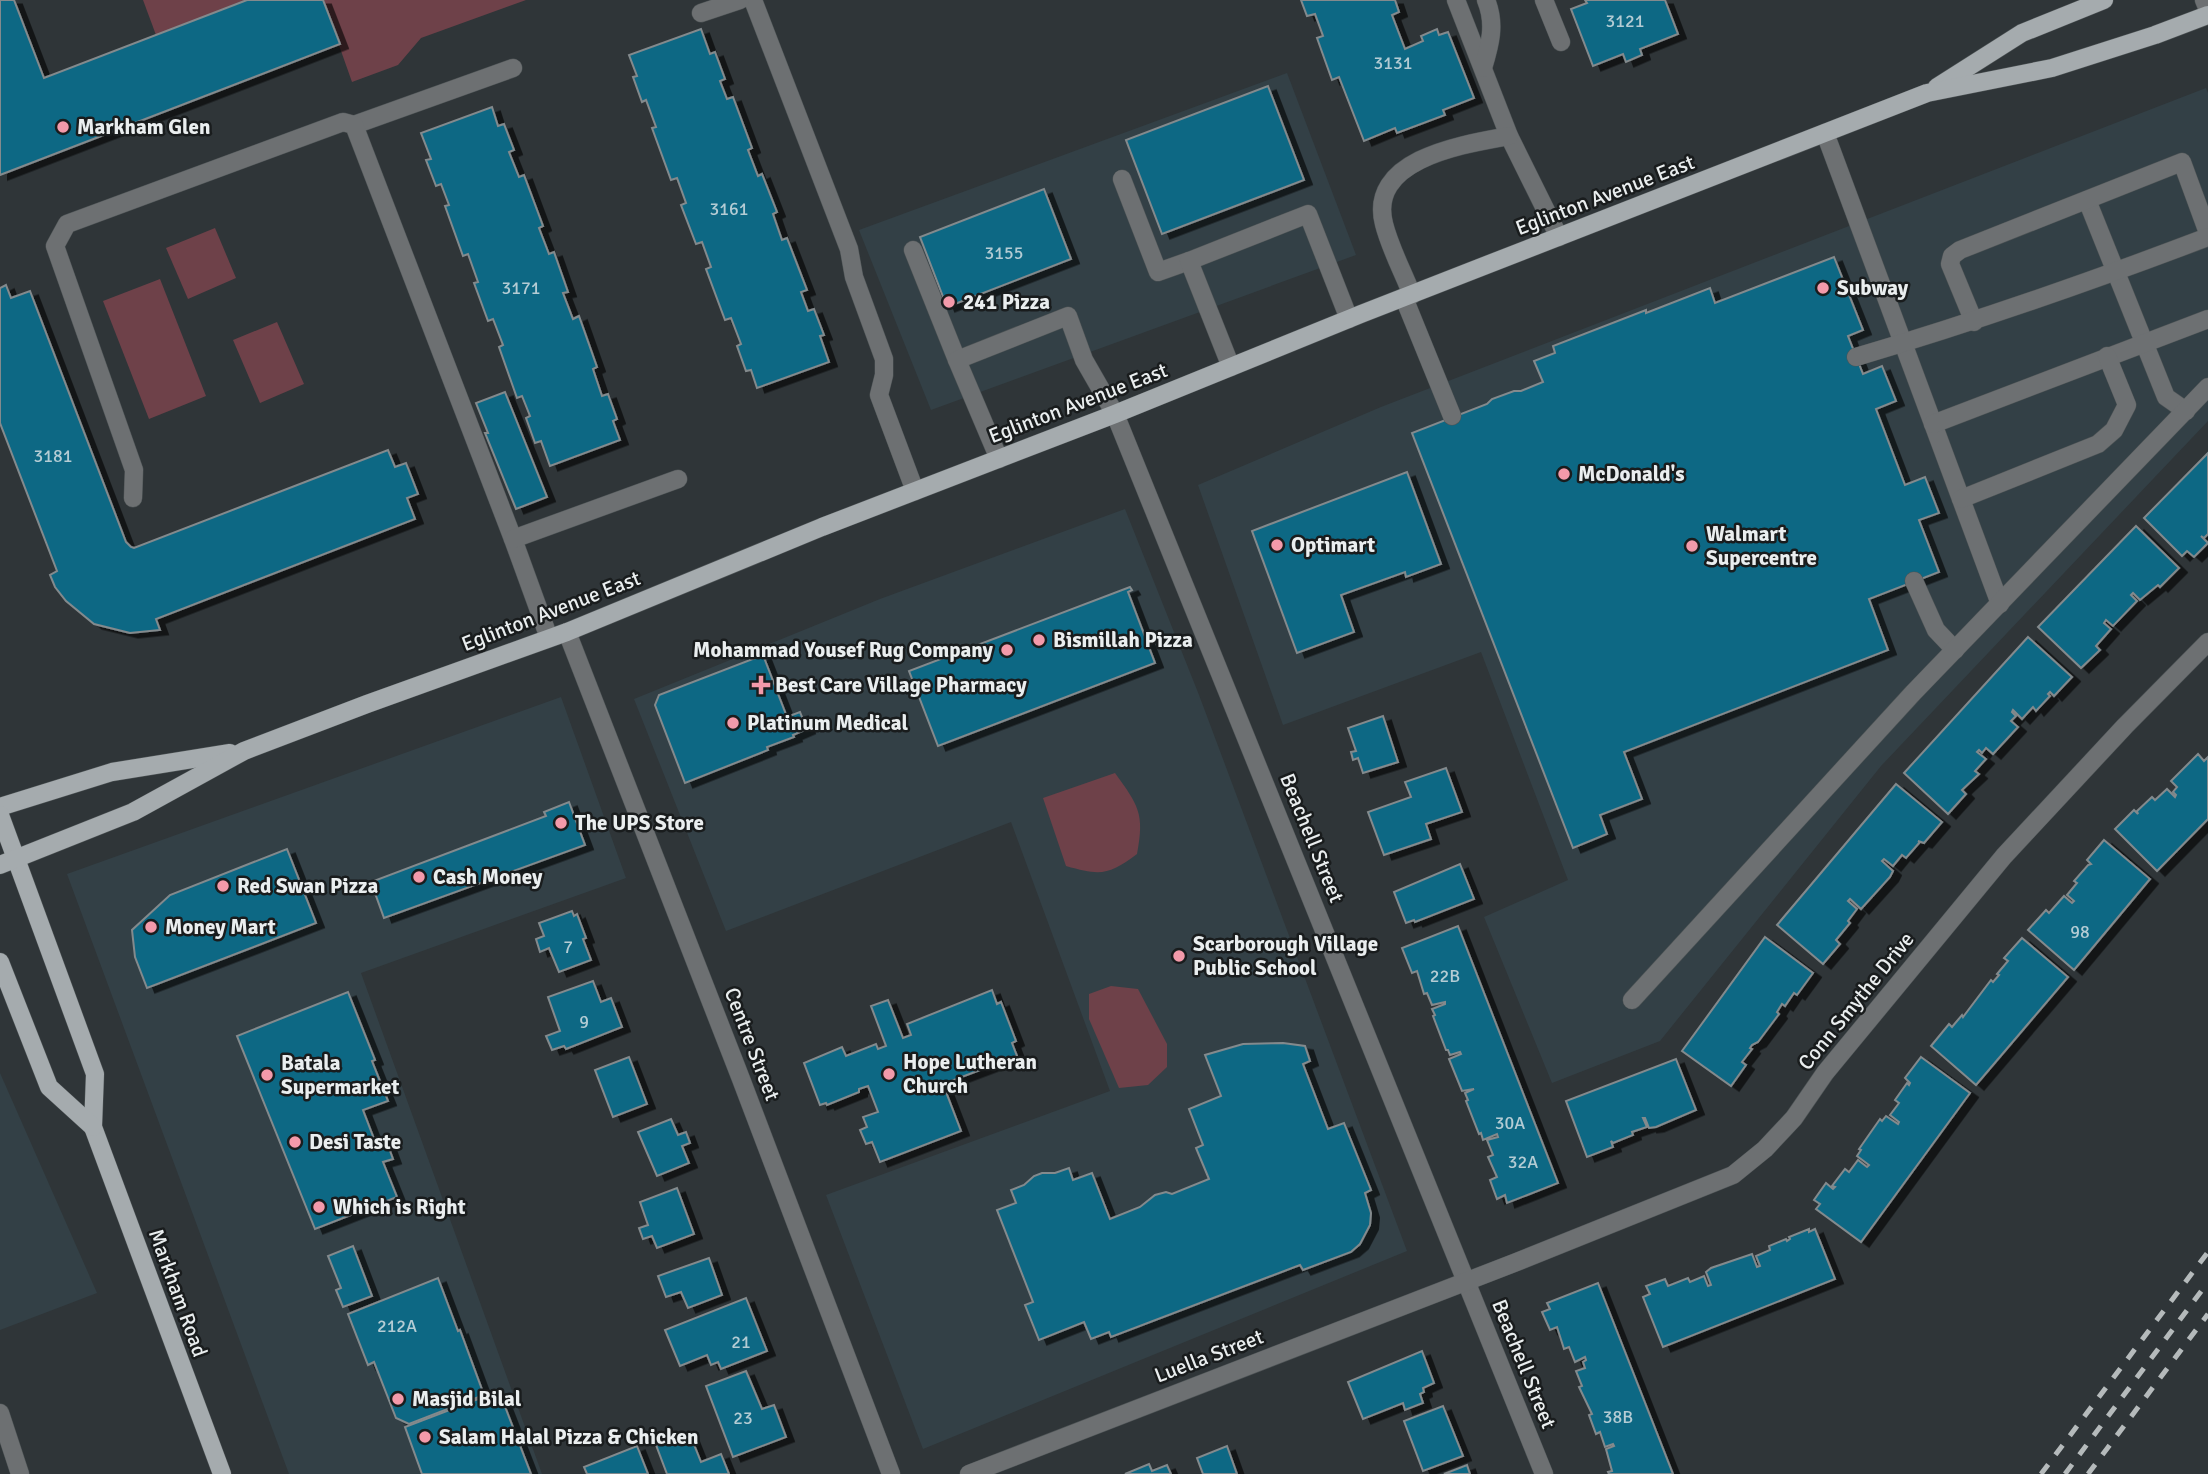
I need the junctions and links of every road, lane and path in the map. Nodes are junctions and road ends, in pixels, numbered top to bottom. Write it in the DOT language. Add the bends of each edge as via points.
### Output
graph roads {
  1 [pos="740,0"];
  2 [pos="753,0"];
  3 [pos="1456,0"];
  4 [pos="1486,0"];
  5 [pos="1544,0"];
  6 [pos="2104,0"];
  7 [pos="2204,0"];
  8 [pos="2208,12"];
  9 [pos="701,13"];
  10 [pos="1561,42"];
  11 [pos="513,68"];
  12 [pos="1483,68"];
  13 [pos="1927,93"];
  14 [pos="354,125"];
  15 [pos="1825,133"];
  16 [pos="1509,136"];
  17 [pos="1122,179"];
  18 [pos="2087,200"];
  19 [pos="2208,235"];
  20 [pos="1559,237"];
  21 [pos="913,250"];
  22 [pos="1189,261"];
  23 [pos="2116,272"];
  24 [pos="1408,296"];
  25 [pos="1349,319"];
  26 [pos="2208,319"];
  27 [pos="1974,322"];
  28 [pos="1903,343"];
  29 [pos="2143,344"];
  30 [pos="2107,356"];
  31 [pos="1856,357"];
  32 [pos="957,360"];
  33 [pos="1231,367"];
  34 [pos="2208,387"];
  35 [pos="2186,411"];
  36 [pos="1115,414"];
  37 [pos="1452,416"];
  38 [pos="1933,424"];
  39 [pos="999,459"];
  40 [pos="678,479"];
  41 [pos="915,491"];
  42 [pos="133,498"];
  43 [pos="1961,499"];
  44 [pos="513,539"];
  45 [pos="1914,582"];
  46 [pos="2000,604"];
  47 [pos="567,632"];
  48 [pos="549,638"];
  49 [pos="2208,642"];
  50 [pos="1955,650"];
  51 [pos="244,751"];
  52 [pos="0,807"];
  53 [pos="0,815"];
  54 [pos="8,862"];
  55 [pos="0,962"];
  56 [pos="1632,1000"];
  57 [pos="93,1127"];
  58 [pos="1466,1280"];
  59 [pos="0,1413"];
  60 [pos="20,1474"];
  61 [pos="222,1474"];
  62 [pos="891,1474"];
  63 [pos="969,1474"];
  64 [pos="1544,1474"];
  1 -- 9 [label="street"];
  2 -- 41 [label="street" via="849,249 854,277 884,359 879,395"];
  3 -- 12 [label="street"];
  4 -- 12 [label="street" via="1492,40"];
  5 -- 10 [label="street"];
  6 -- 13 [label="main road, Eglinton Avenue East" via="2022,33"];
  7 -- 8 [label="street"];
  8 -- 13 [label="main road, Eglinton Avenue East" via="2155,35 2052,68"];
  11 -- 14 [label="street"];
  12 -- 16 [label="street"];
  13 -- 15 [label="main road, Eglinton Avenue East"];
  14 -- 42 [label="street" via="343,122 67,224 55,246 134,470"];
  14 -- 44 [label="street"];
  15 -- 20 [label="main road, Eglinton Avenue East"];
  15 -- 28 [label="street"];
  16 -- 20 [label="street"];
  16 -- 24 [label="street" via="1453,147 1413,162 1390,185 1383,223"];
  17 -- 22 [label="street" via="1158,272"];
  18 -- 19 [label="street" via="2182,162"];
  18 -- 23 [label="street"];
  18 -- 27 [label="street" via="1952,257 1950,264"];
  19 -- 23 [label="street"];
  20 -- 24 [label="main road, Eglinton Avenue East"];
  21 -- 32 [label="street"];
  22 -- 25 [label="street" via="1308,215"];
  22 -- 33 [label="street"];
  23 -- 27 [label="street"];
  23 -- 29 [label="street"];
  24 -- 25 [label="main road, Eglinton Avenue East"];
  24 -- 37 [label="street"];
  25 -- 33 [label="main road, Eglinton Avenue East"];
  26 -- 29 [label="street"];
  27 -- 28 [label="street"];
  28 -- 31 [label="street"];
  28 -- 38 [label="street"];
  29 -- 30 [label="street"];
  29 -- 35 [label="street" via="2166,397"];
  30 -- 38 [label="street"];
  30 -- 43 [label="street" via="2127,405 2114,430 2098,444"];
  32 -- 36 [label="street, Beachell Street" via="1068,316 1084,360"];
  32 -- 39 [label="street"];
  33 -- 36 [label="main road, Eglinton Avenue East"];
  34 -- 35 [label="street"];
  35 -- 46 [label="street"];
  36 -- 39 [label="main road, Eglinton Avenue East"];
  36 -- 58 [label="street, Beachell Street"];
  38 -- 43 [label="street"];
  39 -- 41 [label="main road, Eglinton Avenue East"];
  40 -- 44 [label="street"];
  41 -- 47 [label="main road, Eglinton Avenue East"];
  43 -- 46 [label="street"];
  44 -- 48 [label="street"];
  45 -- 50 [label="street" via="1936,630"];
  46 -- 50 [label="street"];
  47 -- 48 [label="main road, Eglinton Avenue East"];
  47 -- 62 [label="street, Centre Street"];
  48 -- 51 [label="main road, Eglinton Avenue East"];
  49 -- 58 [label="street, Conn Smythe Drive" via="2004,856 1765,1149 1733,1175"];
  50 -- 56 [label="street"];
  51 -- 52 [label="main road, Eglinton Avenue East" via="111,772"];
  51 -- 54 [label="main road, Eglinton Avenue East" via="133,812"];
  53 -- 54 [label="main road, Markham Road"];
  54 -- 57 [label="main road, Markham Road" via="95,1074"];
  55 -- 57 [label="main road, Markham Road" via="49,1087"];
  57 -- 61 [label="main road, Markham Road"];
  58 -- 63 [label="street, Luella Street"];
  58 -- 64 [label="street, Beachell Street"];
  59 -- 60 [label="street"];
}
